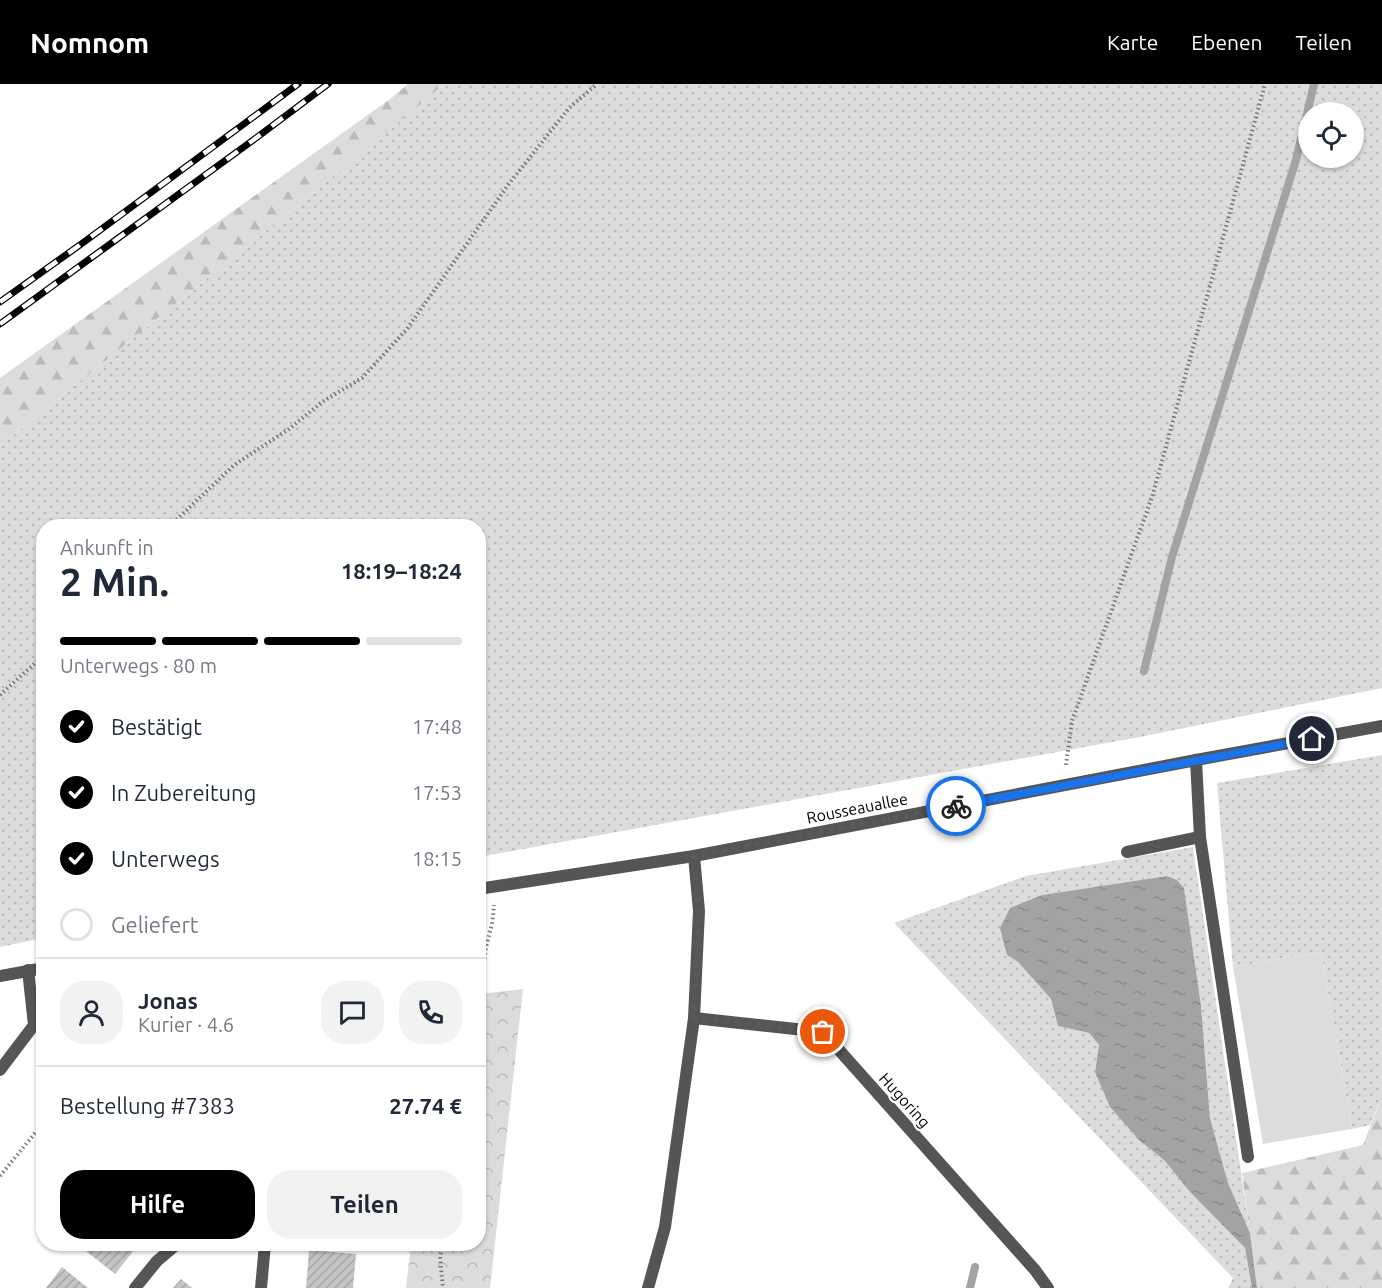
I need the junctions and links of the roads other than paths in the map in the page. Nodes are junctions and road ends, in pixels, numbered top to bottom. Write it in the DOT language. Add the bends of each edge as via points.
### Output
graph roads {
  1 [pos="1382,726"];
  2 [pos="1196,760"];
  3 [pos="1200,837"];
  4 [pos="1127,852"];
  5 [pos="694,856"];
  6 [pos="486,888"];
  7 [pos="36,969"];
  8 [pos="28,970"];
  9 [pos="0,976"];
  10 [pos="694,1018"];
  11 [pos="0,1070"];
  12 [pos="1248,1157"];
  13 [pos="169,1251"];
  14 [pos="263,1251"];
  15 [pos="135,1288"];
  16 [pos="261,1288"];
  17 [pos="648,1288"];
  18 [pos="1048,1288"];
  1 -- 2 [label="street, Rousseauallee"];
  2 -- 3 [label="street"];
  2 -- 5 [label="street, Rousseauallee"];
  3 -- 4 [label="street"];
  3 -- 12 [label="street"];
  5 -- 6 [label="street, Rousseauallee"];
  5 -- 10 [label="street" via="699,910"];
  7 -- 8 [label="street"];
  8 -- 9 [label="street"];
  8 -- 11 [label="street" via="33,1025"];
  10 -- 17 [label="street" via="665,1227"];
  10 -- 18 [label="street, Hugoring" via="823,1032"];
  13 -- 15 [label="street"];
  14 -- 16 [label="street"];
}
